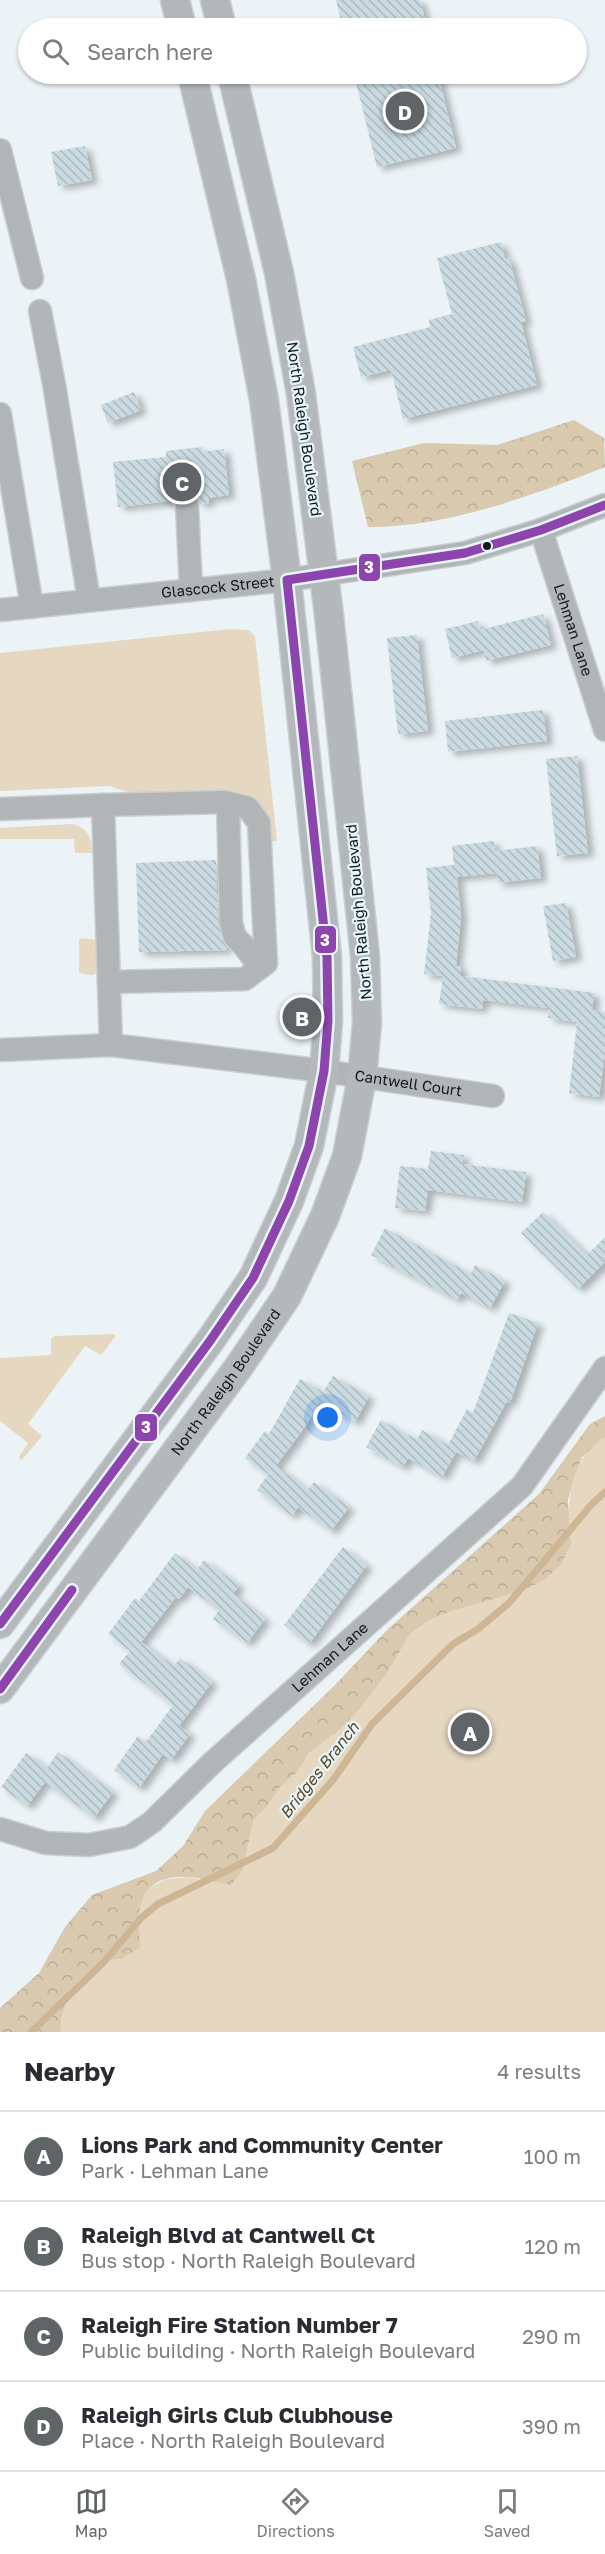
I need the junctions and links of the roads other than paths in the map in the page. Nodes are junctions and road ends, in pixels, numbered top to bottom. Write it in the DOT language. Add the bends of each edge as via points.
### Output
graph roads {
  1 [pos="175,0"];
  2 [pos="215,0"];
  3 [pos="180,18"];
  4 [pos="220,18"];
  5 [pos="194,84"];
  6 [pos="234,84"];
  7 [pos="0,150"];
  8 [pos="32,278"];
  9 [pos="39,311"];
  10 [pos="0,414"];
  11 [pos="605,505"];
  12 [pos="187,506"];
  13 [pos="541,530"];
  14 [pos="324,575"];
  15 [pos="287,580"];
  16 [pos="191,591"];
  17 [pos="89,600"];
  18 [pos="32,607"];
  19 [pos="0,610"];
  20 [pos="605,730"];
  21 [pos="228,802"];
  22 [pos="103,805"];
  23 [pos="0,809"];
  24 [pos="260,968"];
  25 [pos="108,982"];
  26 [pos="111,1045"];
  27 [pos="0,1050"];
  28 [pos="324,1071"];
  29 [pos="362,1077"];
  30 [pos="493,1096"];
  31 [pos="605,1368"];
  32 [pos="0,1624"];
  33 [pos="0,1689"];
  34 [pos="0,1829"];
  1 -- 3 [label="main road"];
  2 -- 4 [label="main road"];
  5 -- 15 [label="main road" via="241,279 264,400"];
  6 -- 14 [label="main road, North Raleigh Boulevard" via="279,273 301,394"];
  7 -- 8 [label="street"];
  9 -- 17 [label="street"];
  10 -- 18 [label="street"];
  11 -- 13 [label="street, Glascock Street"];
  12 -- 16 [label="street"];
  13 -- 14 [label="street, Glascock Street" via="465,553"];
  13 -- 20 [label="street, Lehman Lane"];
  14 -- 15 [label="street, Glascock Street"];
  14 -- 29 [label="main road, North Raleigh Boulevard" via="365,956 367,1023"];
  15 -- 16 [label="street, Glascock Street"];
  15 -- 28 [label="main road" via="327,957"];
  16 -- 17 [label="street, Glascock Street"];
  17 -- 18 [label="street, Glascock Street"];
  18 -- 19 [label="street, Glascock Street"];
  21 -- 22 [label="street"];
  21 -- 24 [label="street" via="231,923 235,937"];
  21 -- 24 [label="street" via="248,808 259,823 266,963"];
  22 -- 23 [label="street"];
  22 -- 25 [label="street"];
  24 -- 25 [label="street" via="246,979"];
  25 -- 26 [label="street"];
  26 -- 27 [label="street, Cantwell Court"];
  26 -- 28 [label="street, Cantwell Court"];
  28 -- 29 [label="street, Cantwell Court"];
  28 -- 32 [label="main road" via="309,1146 289,1202 253,1278"];
  29 -- 30 [label="street, Cantwell Court"];
  29 -- 33 [label="main road, North Raleigh Boulevard" via="347,1156 325,1216 287,1296"];
  31 -- 34 [label="street, Lehman Lane" via="522,1486 212,1762 152,1822 130,1837 89,1845 46,1843"];
}
